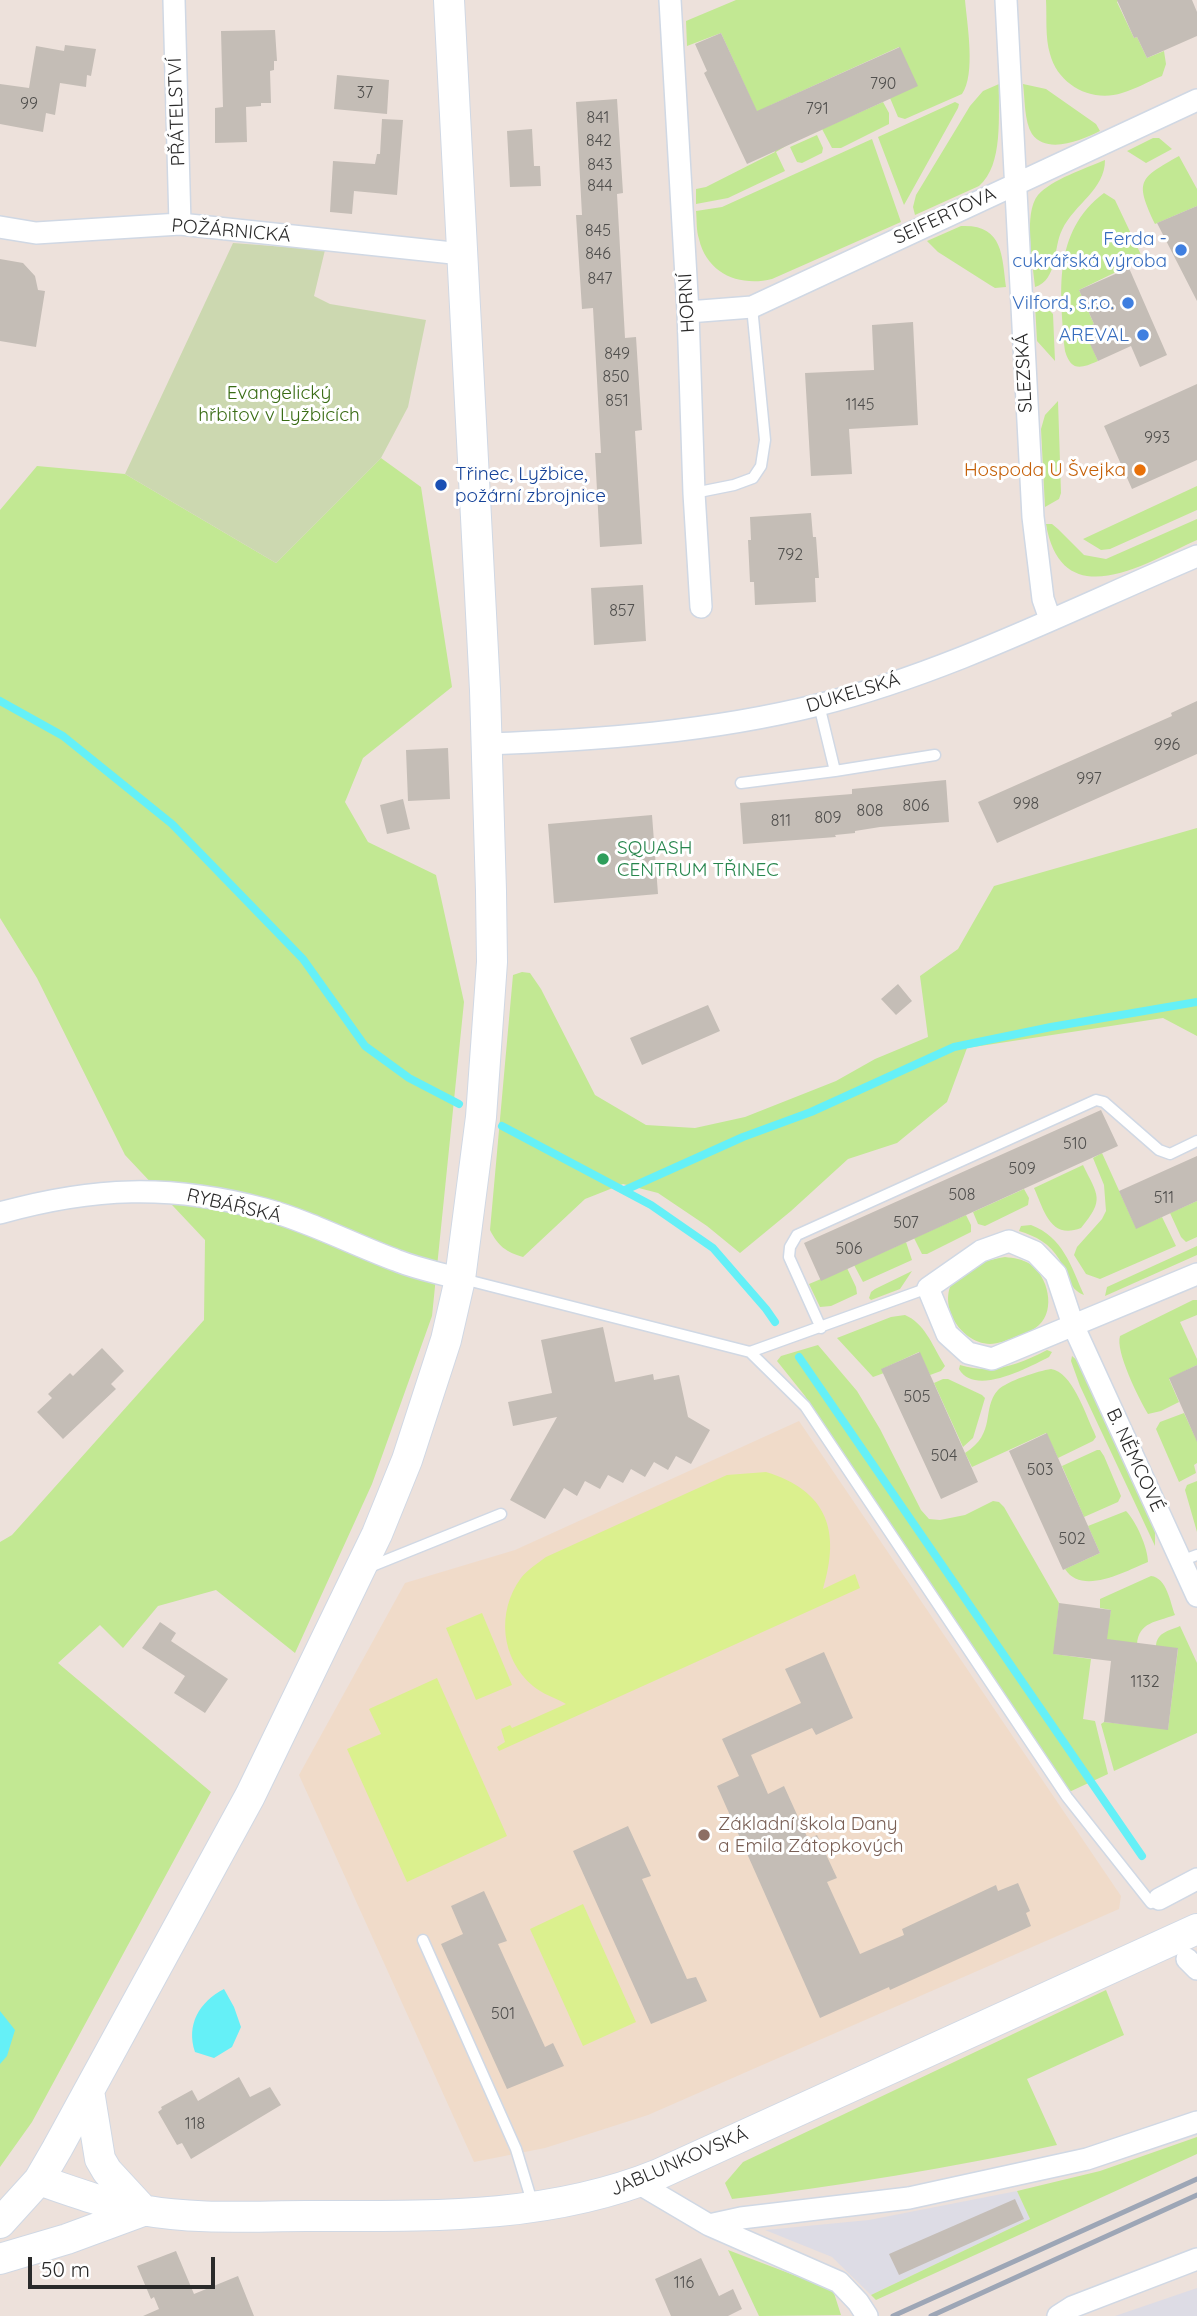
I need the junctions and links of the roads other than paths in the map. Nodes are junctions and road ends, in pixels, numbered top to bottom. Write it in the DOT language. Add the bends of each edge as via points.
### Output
graph roads {
  1 [pos="174,0"];
  2 [pos="449,0"];
  3 [pos="670,0"];
  4 [pos="1006,0"];
  5 [pos="1197,100"];
  6 [pos="1016,183"];
  7 [pos="180,224"];
  8 [pos="0,227"];
  9 [pos="462,254"];
  10 [pos="752,307"];
  11 [pos="688,312"];
  12 [pos="694,493"];
  13 [pos="1197,555"];
  14 [pos="701,607"];
  15 [pos="1050,619"];
  16 [pos="819,705"];
  17 [pos="486,744"];
  18 [pos="936,755"];
  19 [pos="835,771"];
  20 [pos="741,783"];
  21 [pos="1197,1141"];
  22 [pos="0,1213"];
  23 [pos="1197,1274"];
  24 [pos="460,1279"];
  25 [pos="928,1289"];
  26 [pos="1073,1325"];
  27 [pos="821,1328"];
  28 [pos="750,1352"];
  29 [pos="501,1514"];
  30 [pos="1189,1558"];
  31 [pos="358,1572"];
  32 [pos="1197,1596"];
  33 [pos="1197,1879"];
  34 [pos="1159,1899"];
  35 [pos="1197,1929"];
  36 [pos="423,1940"];
  37 [pos="89,2091"];
  38 [pos="1197,2122"];
  39 [pos="39,2180"];
  40 [pos="638,2183"];
  41 [pos="534,2208"];
  42 [pos="144,2211"];
  43 [pos="0,2223"];
  44 [pos="709,2225"];
  45 [pos="0,2259"];
  46 [pos="1197,2259"];
  47 [pos="867,2316"];
  48 [pos="1058,2316"];
  1 -- 7 [label="street, PŘÁTELSTVÍ"];
  2 -- 9 [label="main road"];
  3 -- 11 [label="street, HORNÍ"];
  4 -- 6 [label="street, SLEZSKÁ"];
  5 -- 6 [label="street, SEIFERTOVA"];
  6 -- 10 [label="street, SEIFERTOVA"];
  6 -- 15 [label="street, SLEZSKÁ" via="1033,517 1038,574"];
  7 -- 8 [label="street, POŽÁRNICKÁ" via="36,233"];
  7 -- 9 [label="street, POŽÁRNICKÁ"];
  9 -- 17 [label="main road"];
  10 -- 11 [label="street, SEIFERTOVA"];
  10 -- 12 [label="lane" via="765,440 761,466 753,478"];
  11 -- 12 [label="street, HORNÍ"];
  12 -- 14 [label="street, HORNÍ"];
  13 -- 15 [label="street, DUKELSKÁ"];
  15 -- 16 [label="street, DUKELSKÁ" via="992,646"];
  16 -- 17 [label="street, DUKELSKÁ" via="701,729"];
  16 -- 19 [label="lane"];
  17 -- 24 [label="main road" via="492,962 481,1117"];
  18 -- 19 [label="lane"];
  19 -- 20 [label="lane"];
  21 -- 27 [label="lane" via="1170,1154 1159,1150 1096,1100 797,1235 789,1257"];
  22 -- 24 [label="street, RYBÁŘSKÁ" via="48,1200 131,1191 200,1195 266,1210 402,1263"];
  23 -- 26 [label="street"];
  24 -- 28 [label="lane"];
  24 -- 31 [label="main road" via="446,1340 407,1460"];
  25 -- 26 [label="street" via="947,1334 968,1353 992,1359"];
  25 -- 26 [label="street" via="981,1251 1009,1241 1035,1252 1056,1274"];
  25 -- 27 [label="lane"];
  26 -- 30 [label="street, B. NĚMCOVÉ"];
  27 -- 28 [label="lane"];
  28 -- 34 [label="lane" via="805,1406 1067,1797 1151,1903"];
  29 -- 31 [label="lane"];
  30 -- 32 [label="street, B. NĚMCOVÉ"];
  31 -- 37 [label="main road" via="250,1796"];
  33 -- 34 [label="street"];
  35 -- 40 [label="main road, JABLUNKOVSKÁ"];
  36 -- 41 [label="lane" via="516,2149"];
  37 -- 39 [label="main road"];
  37 -- 42 [label="main road" via="100,2159"];
  38 -- 44 [label="street" via="1087,2159 909,2198"];
  39 -- 42 [label="main road, JABLUNKOVSKÁ"];
  39 -- 43 [label="main road"];
  40 -- 41 [label="main road, JABLUNKOVSKÁ"];
  40 -- 44 [label="street"];
  41 -- 42 [label="main road, JABLUNKOVSKÁ" via="465,2216 213,2216"];
  42 -- 45 [label="main road"];
  44 -- 47 [label="street" via="838,2282"];
  46 -- 48 [label="street"];
}
